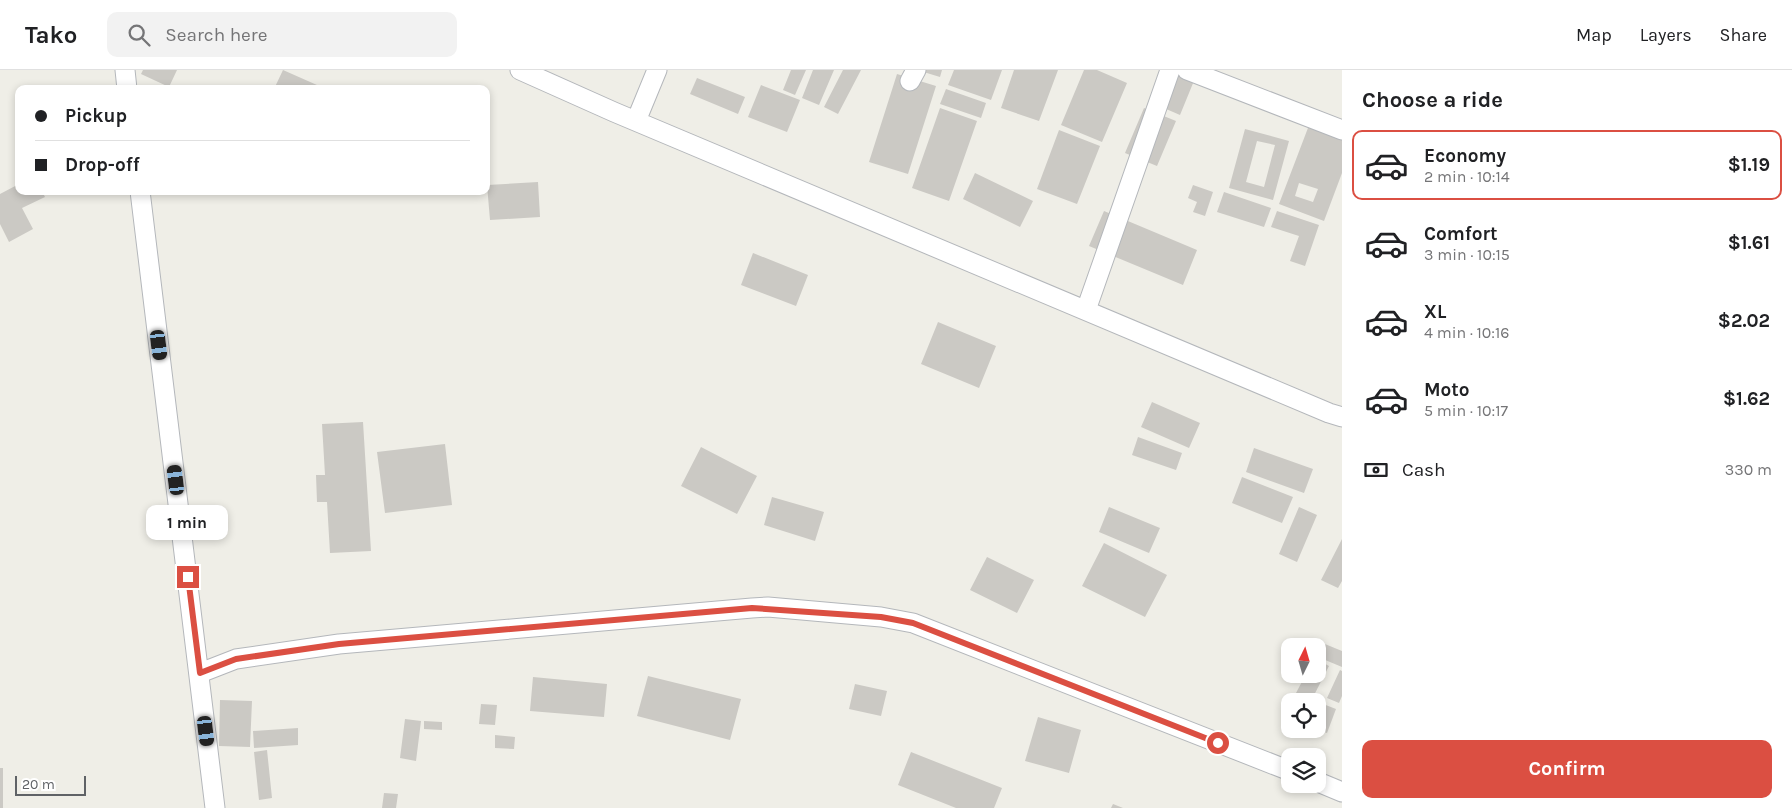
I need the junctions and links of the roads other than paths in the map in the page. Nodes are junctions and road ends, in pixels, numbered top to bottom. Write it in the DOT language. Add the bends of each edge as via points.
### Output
graph roads {
  1 [pos="125,70"];
  2 [pos="520,70"];
  3 [pos="657,70"];
  4 [pos="1170,70"];
  5 [pos="1187,70"];
  6 [pos="127,85"];
  7 [pos="636,121"];
  8 [pos="1342,130"];
  9 [pos="140,195"];
  10 [pos="1086,310"];
  11 [pos="1342,417"];
  12 [pos="200,673"];
  13 [pos="1281,767"];
  14 [pos="1326,785"];
  15 [pos="1342,792"];
  16 [pos="215,808"];
  1 -- 6 [label="street"];
  2 -- 7 [label="street"];
  3 -- 7 [label="street"];
  4 -- 10 [label="street"];
  5 -- 8 [label="street"];
  7 -- 10 [label="street"];
  9 -- 12 [label="street"];
  10 -- 11 [label="street"];
  12 -- 13 [label="street" via="236,659 339,644 752,608 872,616 913,623"];
  12 -- 16 [label="street"];
  14 -- 15 [label="street"];
}
